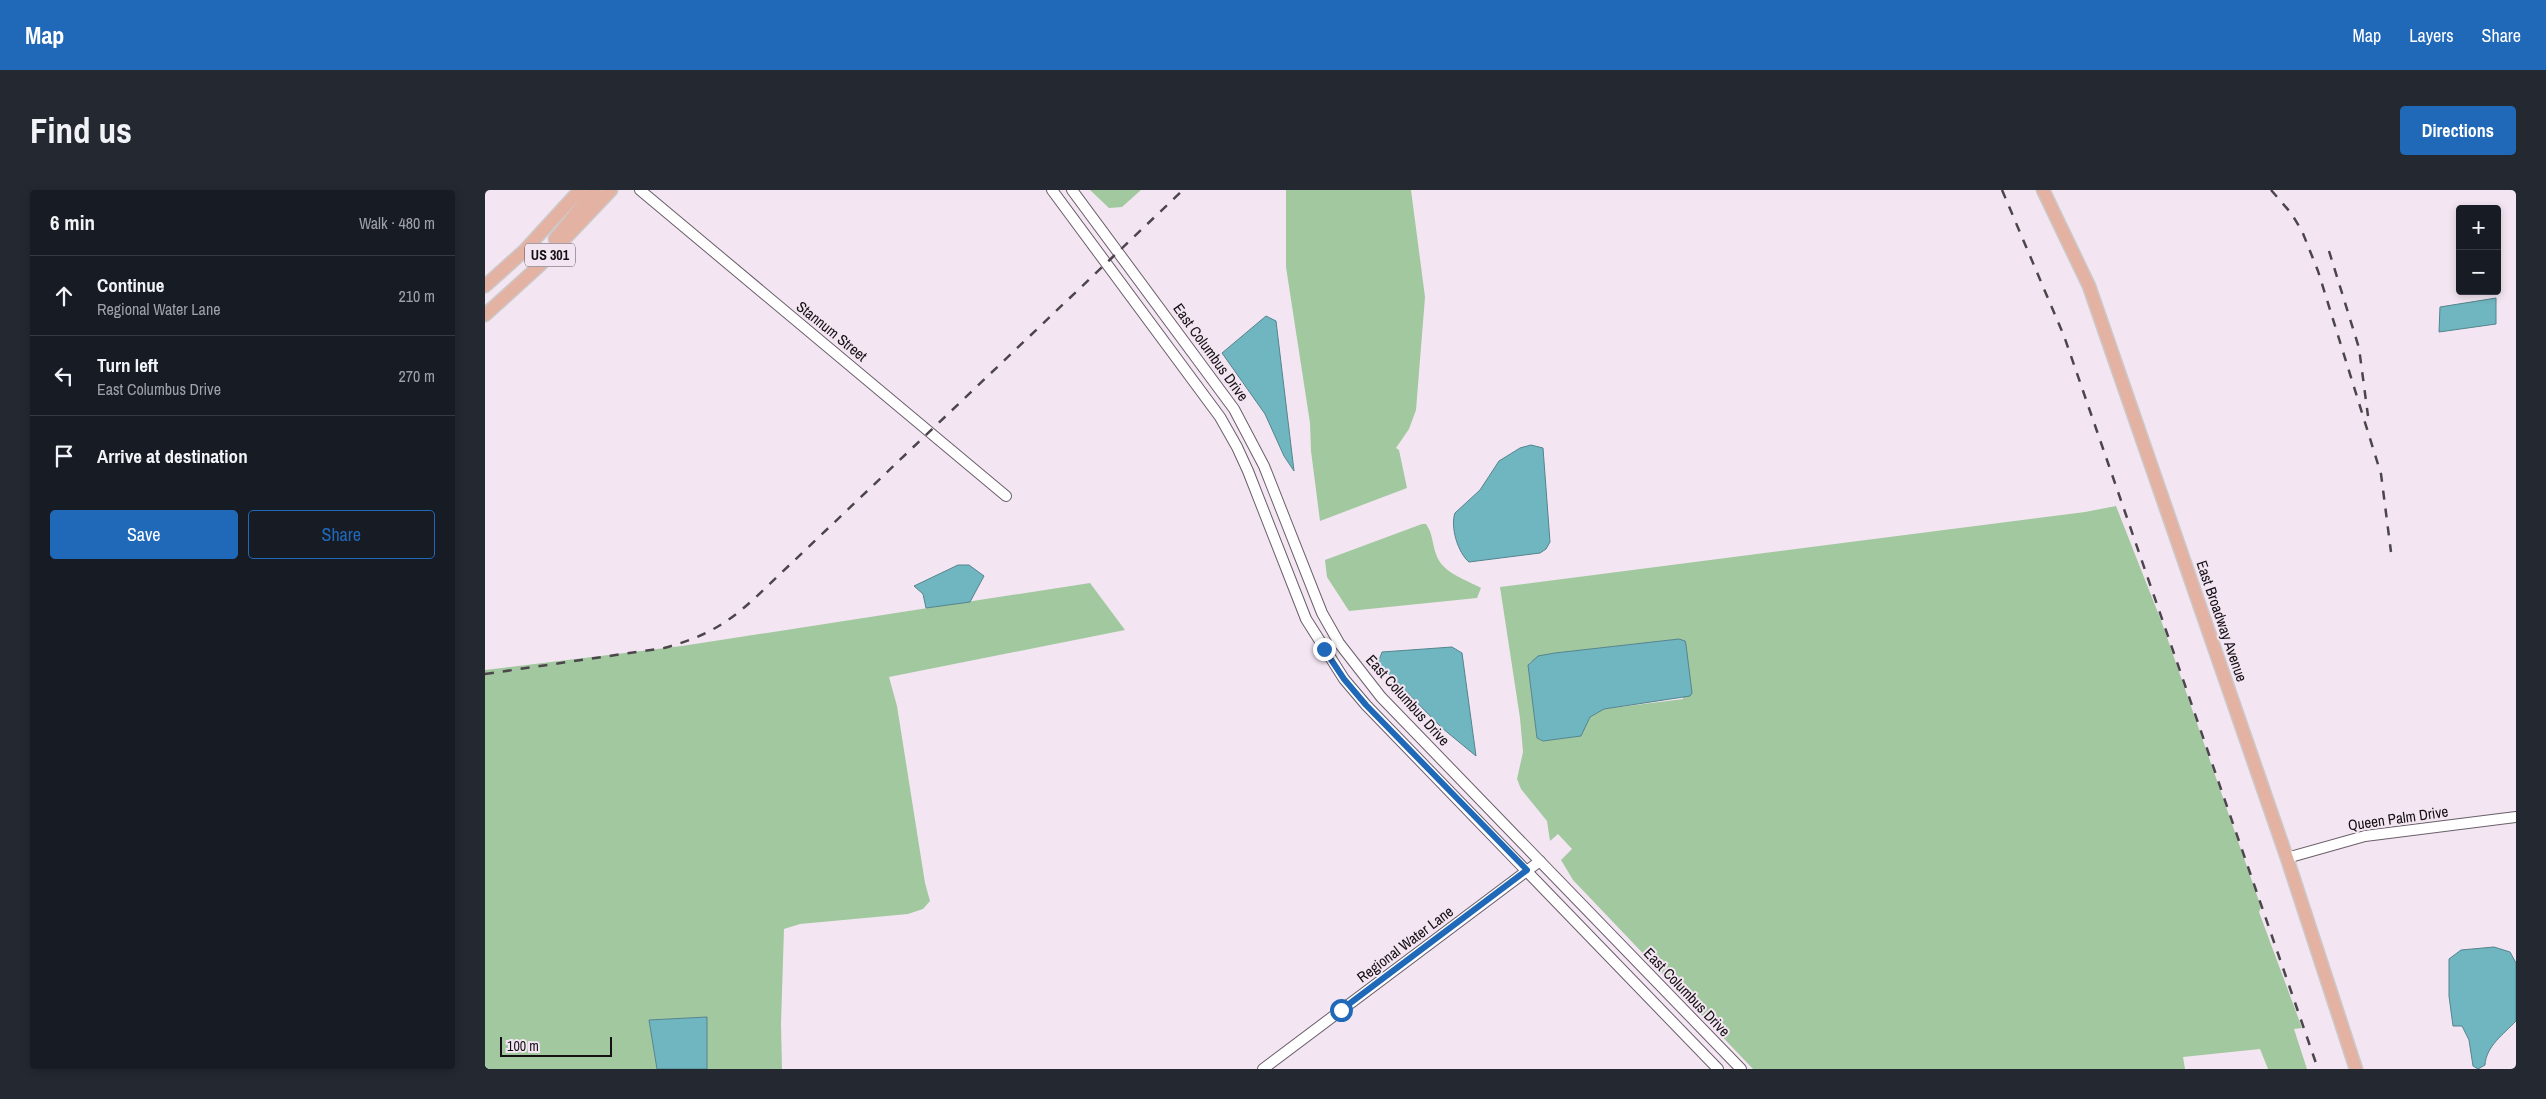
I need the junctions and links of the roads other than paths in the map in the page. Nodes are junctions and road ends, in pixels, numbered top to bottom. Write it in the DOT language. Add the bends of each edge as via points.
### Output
graph roads {
  1 [pos="580,190"];
  2 [pos="595,190"];
  3 [pos="611,190"];
  4 [pos="640,190"];
  5 [pos="1052,190"];
  6 [pos="1072,190"];
  7 [pos="2043,190"];
  8 [pos="530,275"];
  9 [pos="485,286"];
  10 [pos="485,315"];
  11 [pos="1006,496"];
  12 [pos="1297,553"];
  13 [pos="1282,559"];
  14 [pos="2516,817"];
  15 [pos="2287,858"];
  16 [pos="1540,861"];
  17 [pos="1527,870"];
  18 [pos="1263,1069"];
  19 [pos="1718,1069"];
  20 [pos="1741,1069"];
  21 [pos="2356,1069"];
  1 -- 9 [label="main road, US 301" via="524,251"];
  2 -- 8 [label="main road" via="532,266"];
  3 -- 8 [label="main road, US 301"];
  4 -- 11 [label="street, Stannum Street"];
  5 -- 13 [label="street, East Columbus Drive" via="1219,417 1237,446"];
  6 -- 12 [label="street, East Columbus Drive" via="1234,409 1264,466"];
  7 -- 15 [label="main road, East Broadway Avenue" via="2089,286"];
  8 -- 10 [label="main road, US 301"];
  12 -- 13 [label="street"];
  12 -- 16 [label="street, East Columbus Drive" via="1322,613 1359,671"];
  13 -- 17 [label="street, East Columbus Drive" via="1306,619 1344,679"];
  14 -- 15 [label="street, Queen Palm Drive" via="2365,836"];
  15 -- 21 [label="main road, East Broadway Avenue"];
  16 -- 17 [label="street, Regional Water Lane"];
  16 -- 20 [label="street, East Columbus Drive"];
  17 -- 18 [label="street, Regional Water Lane"];
  17 -- 19 [label="street, East Columbus Drive"];
}
